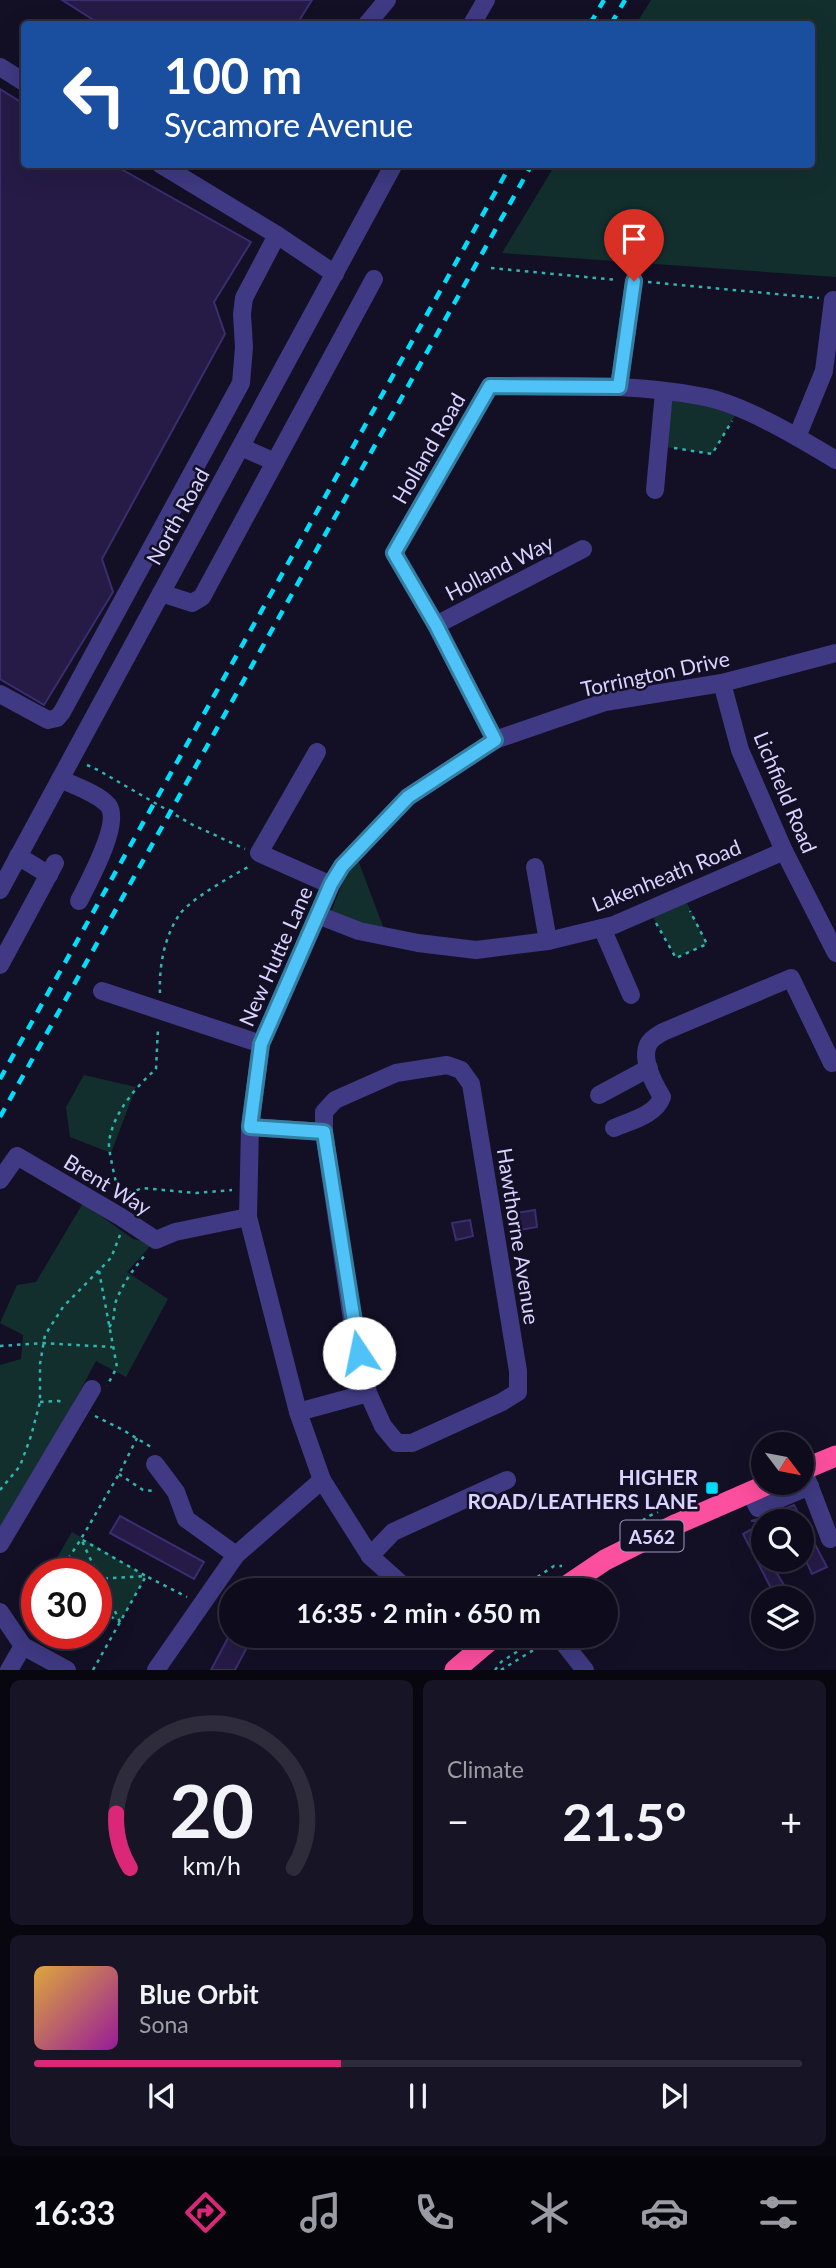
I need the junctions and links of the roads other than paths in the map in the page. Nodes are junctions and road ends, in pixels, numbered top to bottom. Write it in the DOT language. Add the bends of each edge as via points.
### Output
graph roads {
  1 [pos="387,0"];
  2 [pos="486,0"];
  3 [pos="370,21"];
  4 [pos="474,21"];
  5 [pos="0,67"];
  6 [pos="21,80"];
  7 [pos="167,168"];
  8 [pos="392,168"];
  9 [pos="276,235"];
  10 [pos="335,274"];
  11 [pos="374,279"];
  12 [pos="634,281"];
  13 [pos="833,300"];
  14 [pos="619,387"];
  15 [pos="664,392"];
  16 [pos="797,437"];
  17 [pos="241,447"];
  18 [pos="836,460"];
  19 [pos="275,462"];
  20 [pos="655,490"];
  21 [pos="583,549"];
  22 [pos="161,593"];
  23 [pos="436,625"];
  24 [pos="836,653"];
  25 [pos="722,683"];
  26 [pos="0,694"];
  27 [pos="495,740"];
  28 [pos="317,752"];
  29 [pos="60,779"];
  30 [pos="784,851"];
  31 [pos="18,856"];
  32 [pos="535,867"];
  33 [pos="331,884"];
  34 [pos="0,890"];
  35 [pos="79,901"];
  36 [pos="318,915"];
  37 [pos="602,928"];
  38 [pos="548,941"];
  39 [pos="836,953"];
  40 [pos="0,965"];
  41 [pos="102,991"];
  42 [pos="631,995"];
  43 [pos="830,1043"];
  44 [pos="261,1044"];
  45 [pos="832,1063"];
  46 [pos="649,1068"];
  47 [pos="599,1095"];
  48 [pos="250,1127"];
  49 [pos="614,1128"];
  50 [pos="324,1132"];
  51 [pos="0,1180"];
  52 [pos="248,1217"];
  53 [pos="92,1389"];
  54 [pos="368,1393"];
  55 [pos="298,1412"];
  56 [pos="836,1456"];
  57 [pos="155,1464"];
  58 [pos="814,1469"];
  59 [pos="507,1479"];
  60 [pos="322,1480"];
  61 [pos="750,1492"];
  62 [pos="752,1495"];
  63 [pos="777,1495"];
  64 [pos="813,1495"];
  65 [pos="831,1539"];
  66 [pos="0,1544"];
  67 [pos="236,1555"];
  68 [pos="370,1556"];
  69 [pos="395,1578"];
  70 [pos="578,1578"];
  71 [pos="0,1612"];
  72 [pos="21,1643"];
  73 [pos="473,1648"];
  74 [pos="480,1648"];
  75 [pos="568,1648"];
  76 [pos="21,1649"];
  77 [pos="28,1649"];
  78 [pos="476,1651"];
  79 [pos="9,1670"];
  80 [pos="66,1670"];
  81 [pos="156,1670"];
  82 [pos="455,1670"];
  83 [pos="585,1670"];
  1 -- 3 [label="street"];
  2 -- 4 [label="street"];
  5 -- 6 [label="street"];
  7 -- 9 [label="street"];
  8 -- 10 [label="street, North Road"];
  9 -- 10 [label="street"];
  9 -- 26 [label="street" via="244,298 241,383 62,712 48,720"];
  10 -- 17 [label="street, North Road"];
  11 -- 19 [label="street"];
  12 -- 14 [label="street"];
  13 -- 16 [label="street" via="824,371"];
  14 -- 15 [label="street, Holland Road"];
  14 -- 23 [label="street, Holland Road" via="490,386 394,553"];
  15 -- 16 [label="street, Holland Road" via="706,397"];
  15 -- 20 [label="street"];
  16 -- 18 [label="street, Holland Road"];
  17 -- 19 [label="street"];
  17 -- 22 [label="street, North Road"];
  19 -- 22 [label="street" via="202,597 192,603"];
  21 -- 23 [label="street, Holland Way"];
  22 -- 29 [label="street, North Road"];
  23 -- 27 [label="street, Holland Road"];
  24 -- 25 [label="street, Torrington Drive"];
  25 -- 27 [label="street, Torrington Drive" via="605,702"];
  25 -- 30 [label="street, Lichfield Road" via="740,750"];
  27 -- 33 [label="street, Torrington Drive" via="408,797 342,866"];
  28 -- 33 [label="street" via="259,853"];
  29 -- 31 [label="street, North Road"];
  29 -- 35 [label="street" via="93,795 113,814 97,866"];
  30 -- 37 [label="street, Lakenheath Road"];
  30 -- 39 [label="street, Lichfield Road"];
  31 -- 34 [label="street, North Road"];
  31 -- 40 [label="street" via="52,869"];
  32 -- 38 [label="street"];
  33 -- 36 [label="street, New Hutte Lane"];
  36 -- 38 [label="street, Lakenheath Road" via="359,931 476,950"];
  36 -- 44 [label="street, New Hutte Lane"];
  37 -- 38 [label="street, Lakenheath Road"];
  37 -- 42 [label="street"];
  41 -- 44 [label="street"];
  43 -- 45 [label="street"];
  43 -- 46 [label="street" via="791,978 663,1032 648,1045"];
  44 -- 48 [label="street, New Hutte Lane"];
  46 -- 47 [label="street"];
  46 -- 49 [label="street" via="662,1097 658,1106"];
  48 -- 50 [label="street"];
  48 -- 52 [label="street, New Hutte Lane"];
  50 -- 54 [label="street" via="354,1333"];
  50 -- 54 [label="street, Hawthorne Avenue" via="324,1112 335,1100 396,1073 447,1065 461,1070 471,1084 518,1391 412,1443 397,1443 383,1426"];
  51 -- 52 [label="street, Brent Way" via="17,1156 156,1240"];
  52 -- 55 [label="street, New Hutte Lane"];
  53 -- 66 [label="street"];
  54 -- 55 [label="street"];
  55 -- 60 [label="street, New Hutte Lane"];
  56 -- 58 [label="highway"];
  57 -- 67 [label="street" via="176,1492 186,1520"];
  59 -- 68 [label="street" via="393,1532"];
  60 -- 67 [label="street"];
  60 -- 68 [label="street, New Hutte Lane"];
  61 -- 70 [label="highway, A562" via="665,1530"];
  62 -- 63 [label="street" via="758,1508"];
  64 -- 65 [label="street"];
  67 -- 81 [label="street"];
  68 -- 69 [label="street, New Hutte Lane"];
  71 -- 72 [label="street"];
  73 -- 78 [label="street"];
  74 -- 78 [label="highway"];
  75 -- 83 [label="street"];
  76 -- 79 [label="street"];
  77 -- 80 [label="street"];
  78 -- 82 [label="highway"];
}
